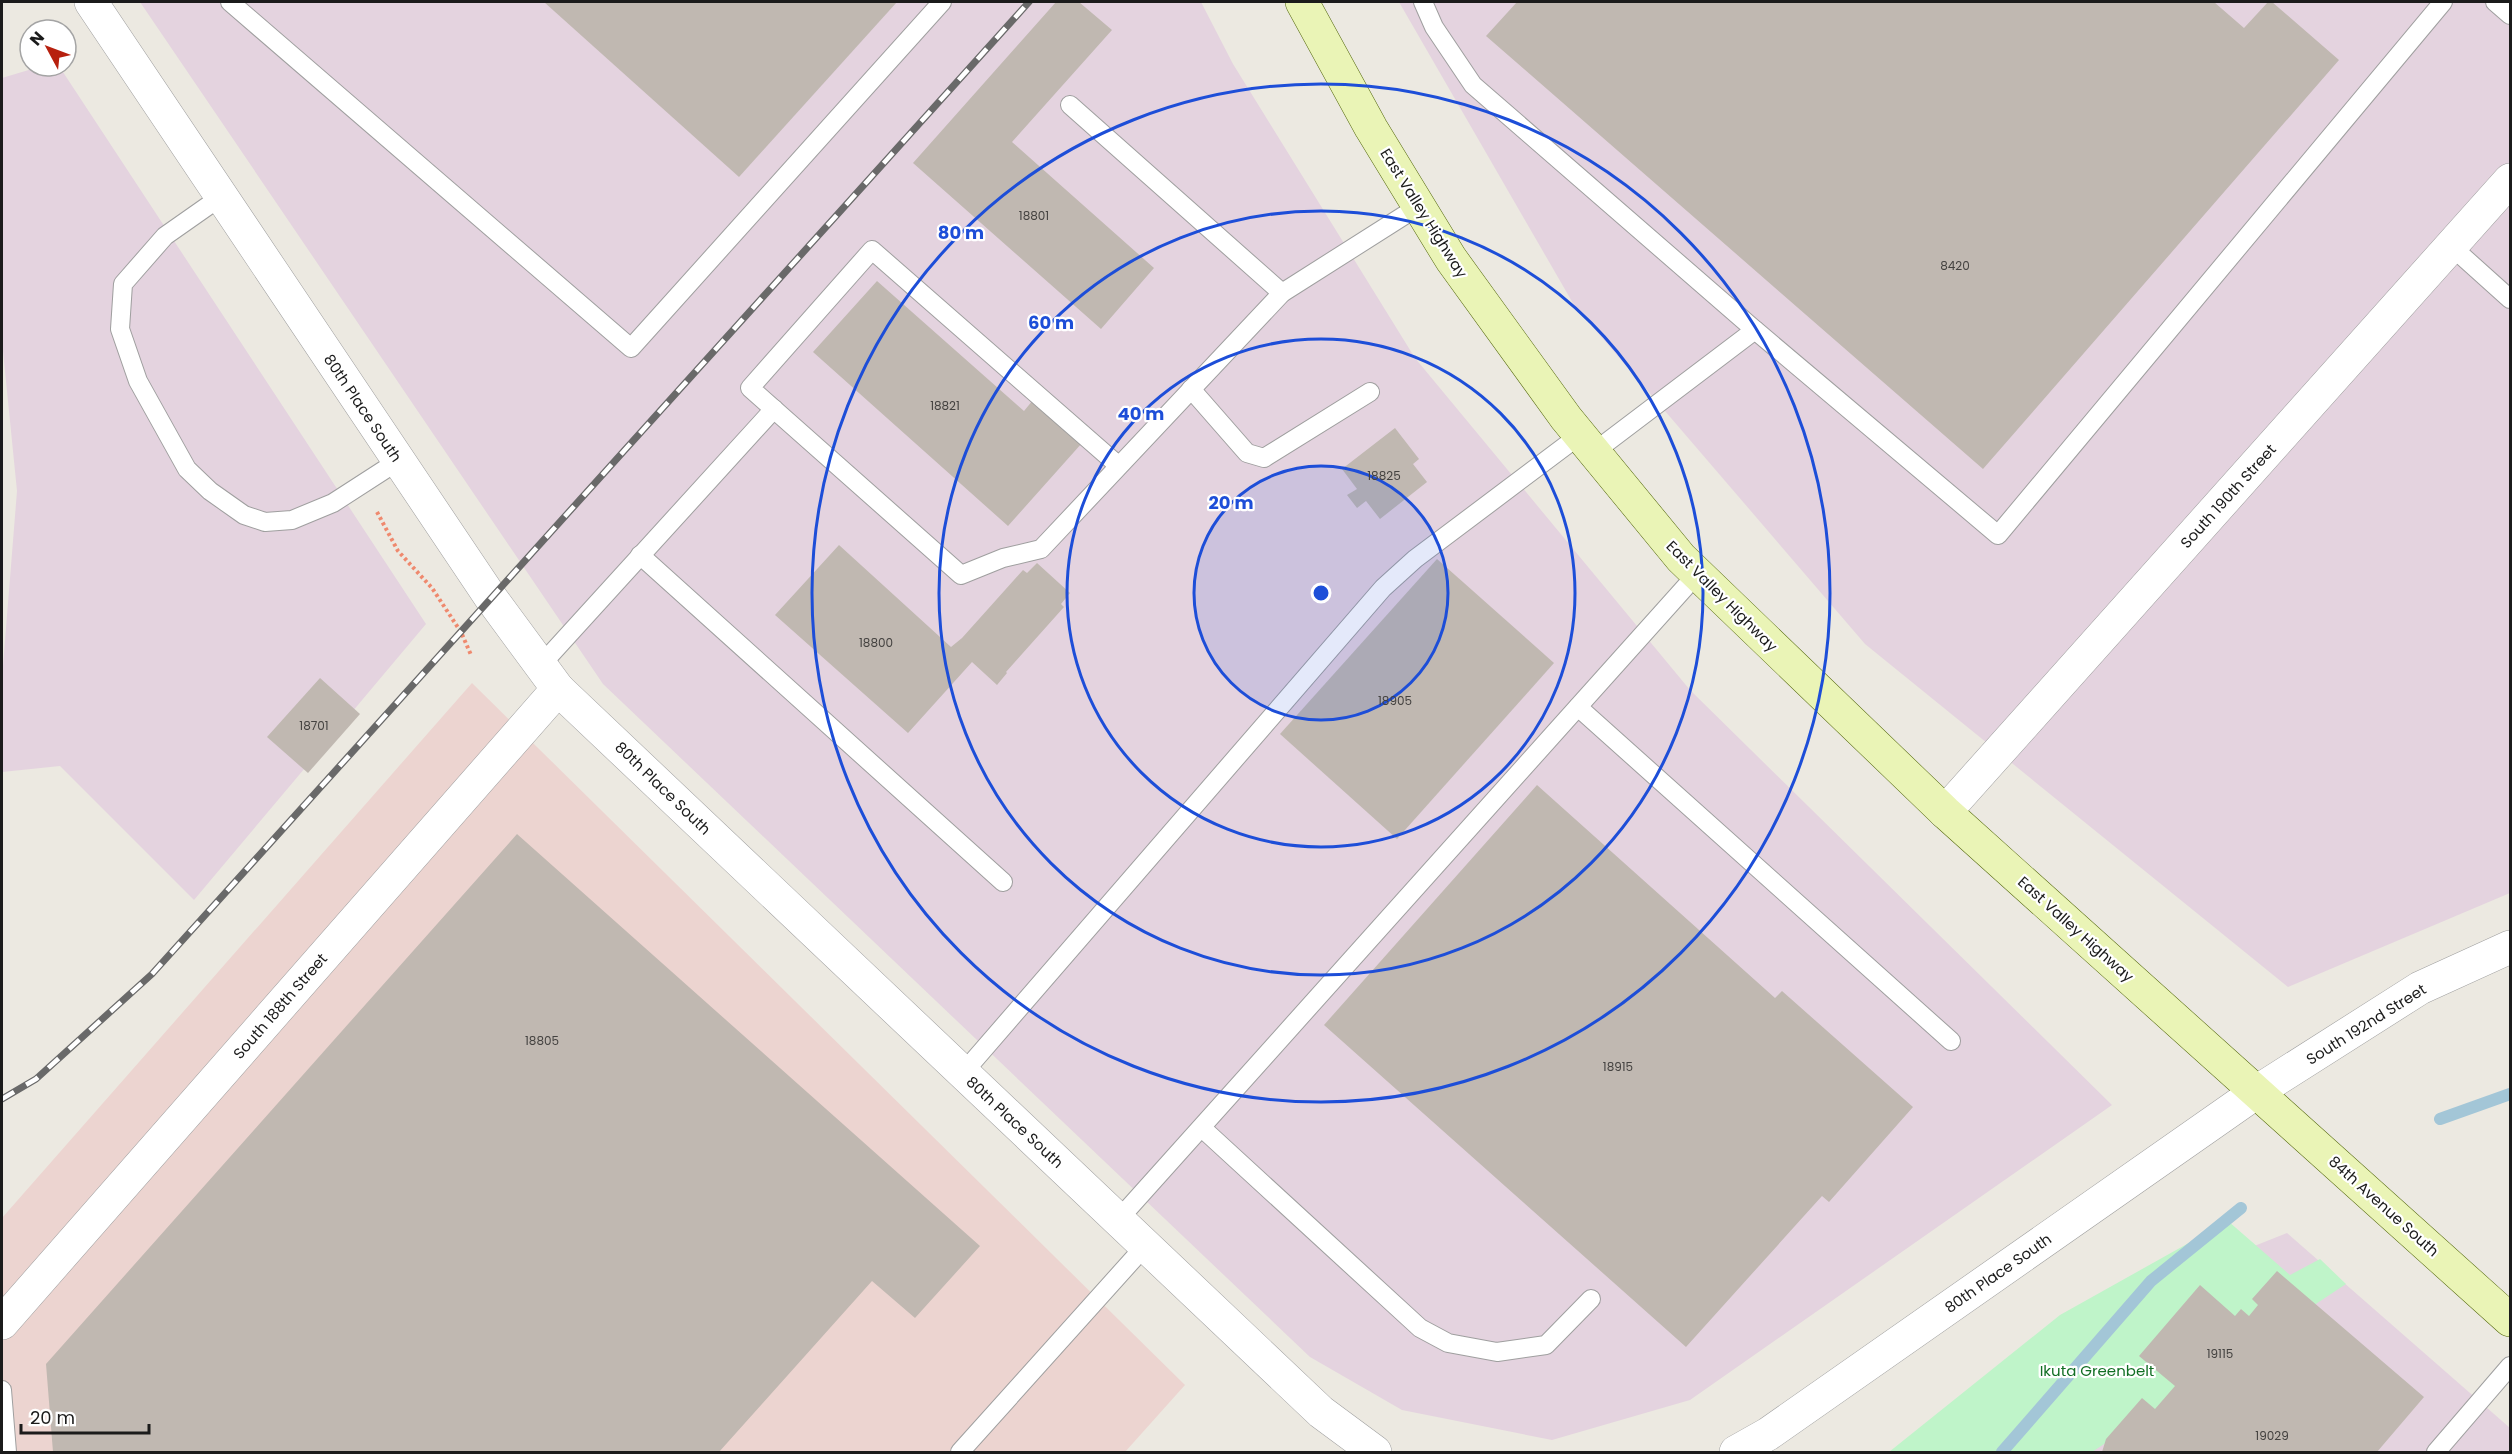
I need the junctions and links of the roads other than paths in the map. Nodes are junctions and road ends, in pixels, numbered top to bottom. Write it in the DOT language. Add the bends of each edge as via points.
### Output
graph roads {
  1 [pos="91,2"];
  2 [pos="230,2"];
  3 [pos="942,2"];
  4 [pos="1302,2"];
  5 [pos="1423,2"];
  6 [pos="2443,2"];
  7 [pos="2495,2"];
  8 [pos="2511,15"];
  9 [pos="1070,105"];
  10 [pos="2511,180"];
  11 [pos="222,196"];
  12 [pos="1419,206"];
  13 [pos="2451,246"];
  14 [pos="1282,293"];
  15 [pos="2511,299"];
  16 [pos="1755,330"];
  17 [pos="1191,390"];
  18 [pos="1370,392"];
  19 [pos="774,409"];
  20 [pos="1587,444"];
  21 [pos="398,461"];
  22 [pos="1119,466"];
  23 [pos="640,555"];
  24 [pos="1697,574"];
  25 [pos="550,677"];
  26 [pos="1578,707"];
  27 [pos="1945,812"];
  28 [pos="1003,882"];
  29 [pos="2511,947"];
  30 [pos="1951,1041"];
  31 [pos="963,1073"];
  32 [pos="2258,1091"];
  33 [pos="1202,1128"];
  34 [pos="1118,1220"];
  35 [pos="1146,1246"];
  36 [pos="1591,1299"];
  37 [pos="2511,1320"];
  38 [pos="2,1323"];
  39 [pos="2511,1366"];
  40 [pos="2,1390"];
  41 [pos="7,1452"];
  42 [pos="960,1452"];
  43 [pos="1375,1452"];
  44 [pos="1736,1452"];
  45 [pos="2436,1452"];
  1 -- 11 [label="street, 80th Place South"];
  2 -- 3 [label="lane" via="632,348"];
  4 -- 12 [label="main road, East Valley Highway"];
  5 -- 16 [label="lane" via="1434,27 1473,85"];
  6 -- 16 [label="lane" via="1998,535"];
  7 -- 8 [label="lane"];
  9 -- 14 [label="lane"];
  10 -- 13 [label="street, South 190th Street"];
  11 -- 21 [label="street, 80th Place South"];
  11 -- 21 [label="lane" via="165,236 123,284 120,329 138,381 187,469 244,514 265,522 292,520 333,503"];
  12 -- 14 [label="lane"];
  12 -- 20 [label="main road, East Valley Highway" via="1451,259"];
  13 -- 15 [label="lane"];
  13 -- 27 [label="street, South 190th Street"];
  14 -- 17 [label="lane"];
  16 -- 20 [label="lane"];
  17 -- 18 [label="lane" via="1247,453 1264,458"];
  17 -- 22 [label="lane"];
  19 -- 22 [label="lane" via="961,575 1003,558 1041,549"];
  19 -- 22 [label="lane" via="750,388 872,250"];
  19 -- 23 [label="lane"];
  20 -- 24 [label="main road, East Valley Highway"];
  20 -- 31 [label="lane" via="1415,559 1383,588"];
  21 -- 25 [label="street, 80th Place South"];
  23 -- 25 [label="lane"];
  23 -- 28 [label="lane"];
  24 -- 26 [label="lane"];
  24 -- 27 [label="main road, East Valley Highway"];
  25 -- 31 [label="street, 80th Place South"];
  25 -- 38 [label="street, South 188th Street"];
  26 -- 30 [label="lane"];
  26 -- 33 [label="lane"];
  27 -- 32 [label="main road, East Valley Highway"];
  29 -- 32 [label="street, South 192nd Street" via="2420,988"];
  31 -- 34 [label="street, 80th Place South"];
  32 -- 37 [label="main road, 84th Avenue South"];
  32 -- 44 [label="street, 80th Place South" via="1768,1434"];
  33 -- 34 [label="lane"];
  33 -- 36 [label="lane" via="1420,1328 1448,1343 1497,1352 1546,1346"];
  34 -- 35 [label="street, 80th Place South"];
  35 -- 42 [label="lane"];
  35 -- 43 [label="street, 80th Place South" via="1321,1412"];
  39 -- 45 [label="lane"];
  40 -- 41 [label="lane"];
}
